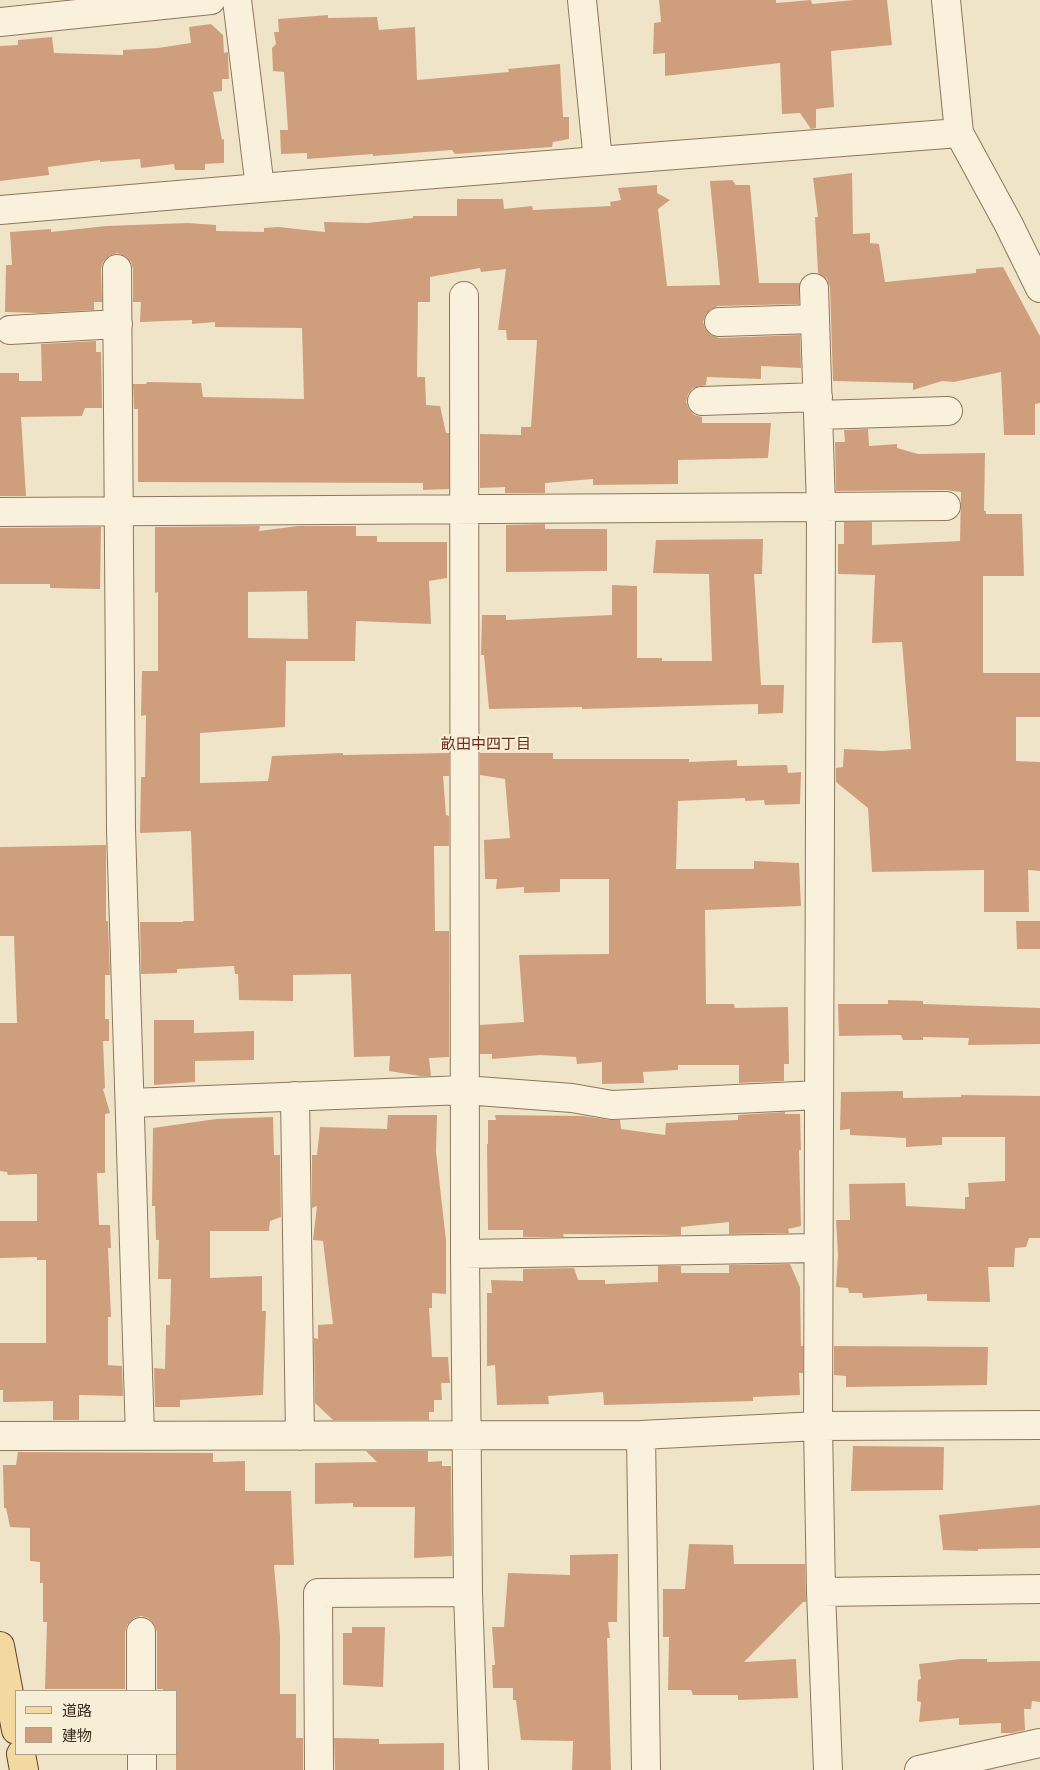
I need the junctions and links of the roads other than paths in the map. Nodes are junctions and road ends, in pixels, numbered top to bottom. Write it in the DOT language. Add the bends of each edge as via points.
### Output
graph roads {
  1 [pos="210,0"];
  2 [pos="237,0"];
  3 [pos="582,0"];
  4 [pos="946,0"];
  5 [pos="0,22"];
  6 [pos="959,133"];
  7 [pos="598,161"];
  8 [pos="260,188"];
  9 [pos="0,210"];
  10 [pos="117,269"];
  11 [pos="814,288"];
  12 [pos="1040,288"];
  13 [pos="464,296"];
  14 [pos="815,320"];
  15 [pos="719,322"];
  16 [pos="118,324"];
  17 [pos="10,330"];
  18 [pos="702,401"];
  19 [pos="818,406"];
  20 [pos="948,411"];
  21 [pos="946,506"];
  22 [pos="821,507"];
  23 [pos="464,509"];
  24 [pos="0,512"];
  25 [pos="119,512"];
  26 [pos="464,1090"];
  27 [pos="819,1095"];
  28 [pos="295,1096"];
  29 [pos="130,1103"];
  30 [pos="818,1248"];
  31 [pos="465,1254"];
  32 [pos="1040,1425"];
  33 [pos="818,1426"];
  34 [pos="466,1435"];
  35 [pos="641,1435"];
  36 [pos="0,1436"];
  37 [pos="140,1436"];
  38 [pos="300,1436"];
  39 [pos="1040,1589"];
  40 [pos="468,1592"];
  41 [pos="821,1592"];
  42 [pos="141,1632"];
  43 [pos="0,1646"];
  44 [pos="142,1690"];
  45 [pos="15,1725"];
  46 [pos="1040,1742"];
  47 [pos="21,1755"];
  48 [pos="142,1755"];
  49 [pos="24,1770"];
  50 [pos="142,1770"];
  51 [pos="319,1770"];
  52 [pos="474,1770"];
  53 [pos="646,1770"];
  54 [pos="828,1770"];
  55 [pos="919,1770"];
  1 -- 5 [label="street"];
  2 -- 8 [label="street"];
  3 -- 7 [label="street"];
  4 -- 6 [label="street"];
  6 -- 7 [label="street"];
  6 -- 12 [label="street"];
  7 -- 8 [label="street"];
  8 -- 9 [label="street"];
  10 -- 16 [label="street"];
  11 -- 14 [label="street"];
  13 -- 23 [label="street"];
  14 -- 15 [label="street"];
  14 -- 19 [label="street"];
  16 -- 17 [label="street"];
  16 -- 25 [label="street"];
  18 -- 19 [label="street"];
  19 -- 20 [label="street"];
  19 -- 22 [label="street"];
  21 -- 22 [label="street"];
  22 -- 23 [label="street"];
  22 -- 27 [label="street"];
  23 -- 25 [label="street"];
  23 -- 26 [label="street"];
  24 -- 25 [label="street"];
  25 -- 29 [label="street" via="121,829"];
  26 -- 27 [label="street" via="572,1098 612,1105"];
  26 -- 28 [label="street"];
  26 -- 31 [label="street"];
  27 -- 30 [label="street"];
  28 -- 29 [label="street"];
  28 -- 38 [label="street"];
  29 -- 37 [label="street"];
  30 -- 31 [label="street"];
  30 -- 33 [label="street"];
  31 -- 34 [label="street"];
  32 -- 33 [label="street"];
  33 -- 35 [label="street"];
  33 -- 41 [label="street"];
  34 -- 35 [label="street"];
  34 -- 38 [label="street"];
  34 -- 40 [label="street"];
  35 -- 53 [label="street"];
  36 -- 37 [label="street"];
  37 -- 38 [label="street"];
  39 -- 41 [label="street"];
  40 -- 51 [label="street" via="318,1593"];
  40 -- 52 [label="street"];
  41 -- 54 [label="street"];
  42 -- 44 [label="street"];
  43 -- 45 [label="main road"];
  46 -- 55 [label="street"];
  47 -- 49 [label="main road"];
  48 -- 50 [label="street"];
}
